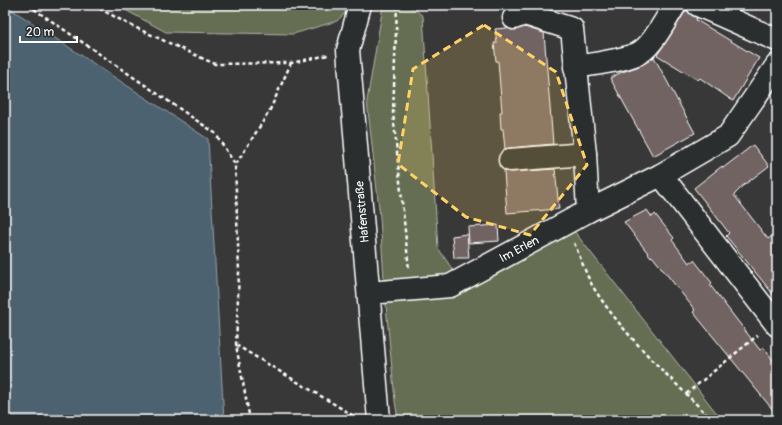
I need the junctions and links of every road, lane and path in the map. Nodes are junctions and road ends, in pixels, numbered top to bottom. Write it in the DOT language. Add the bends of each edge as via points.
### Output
graph roads {
  1 [pos="28,5"];
  2 [pos="93,5"];
  3 [pos="360,5"];
  4 [pos="397,5"];
  5 [pos="675,5"];
  6 [pos="698,5"];
  7 [pos="514,18"];
  8 [pos="777,40"];
  9 [pos="348,50"];
  10 [pos="291,63"];
  11 [pos="777,65"];
  12 [pos="575,67"];
  13 [pos="585,154"];
  14 [pos="510,160"];
  15 [pos="235,164"];
  16 [pos="661,175"];
  17 [pos="588,211"];
  18 [pos="565,224"];
  19 [pos="411,290"];
  20 [pos="369,293"];
  21 [pos="775,317"];
  22 [pos="236,345"];
  23 [pos="686,394"];
  24 [pos="250,420"];
  25 [pos="361,420"];
  26 [pos="378,420"];
  27 [pos="709,420"];
  1 -- 15 [label="path" via="215,133"];
  2 -- 10 [label="path" via="215,64"];
  3 -- 9 [label="street, Hafenstraße"];
  4 -- 19 [label="path" via="393,114"];
  5 -- 12 [label="street" via="654,38 642,51 623,58"];
  6 -- 8 [label="street"];
  7 -- 12 [label="street" via="525,14 572,29"];
  9 -- 10 [label="path"];
  9 -- 20 [label="street, Hafenstraße"];
  10 -- 15 [label="path" via="269,112"];
  11 -- 16 [label="street, Im Erlen" via="728,136"];
  12 -- 13 [label="street"];
  13 -- 14 [label="street"];
  13 -- 17 [label="street"];
  15 -- 22 [label="path" via="239,272"];
  16 -- 17 [label="street, Im Erlen"];
  16 -- 21 [label="street"];
  17 -- 18 [label="street, Im Erlen"];
  18 -- 19 [label="street, Im Erlen" via="450,286"];
  18 -- 23 [label="path" via="594,288 613,317"];
  19 -- 20 [label="street, Im Erlen"];
  20 -- 26 [label="street, Hafenstraße"];
  21 -- 23 [label="path"];
  22 -- 24 [label="path"];
  22 -- 25 [label="path"];
  23 -- 27 [label="path"];
}
